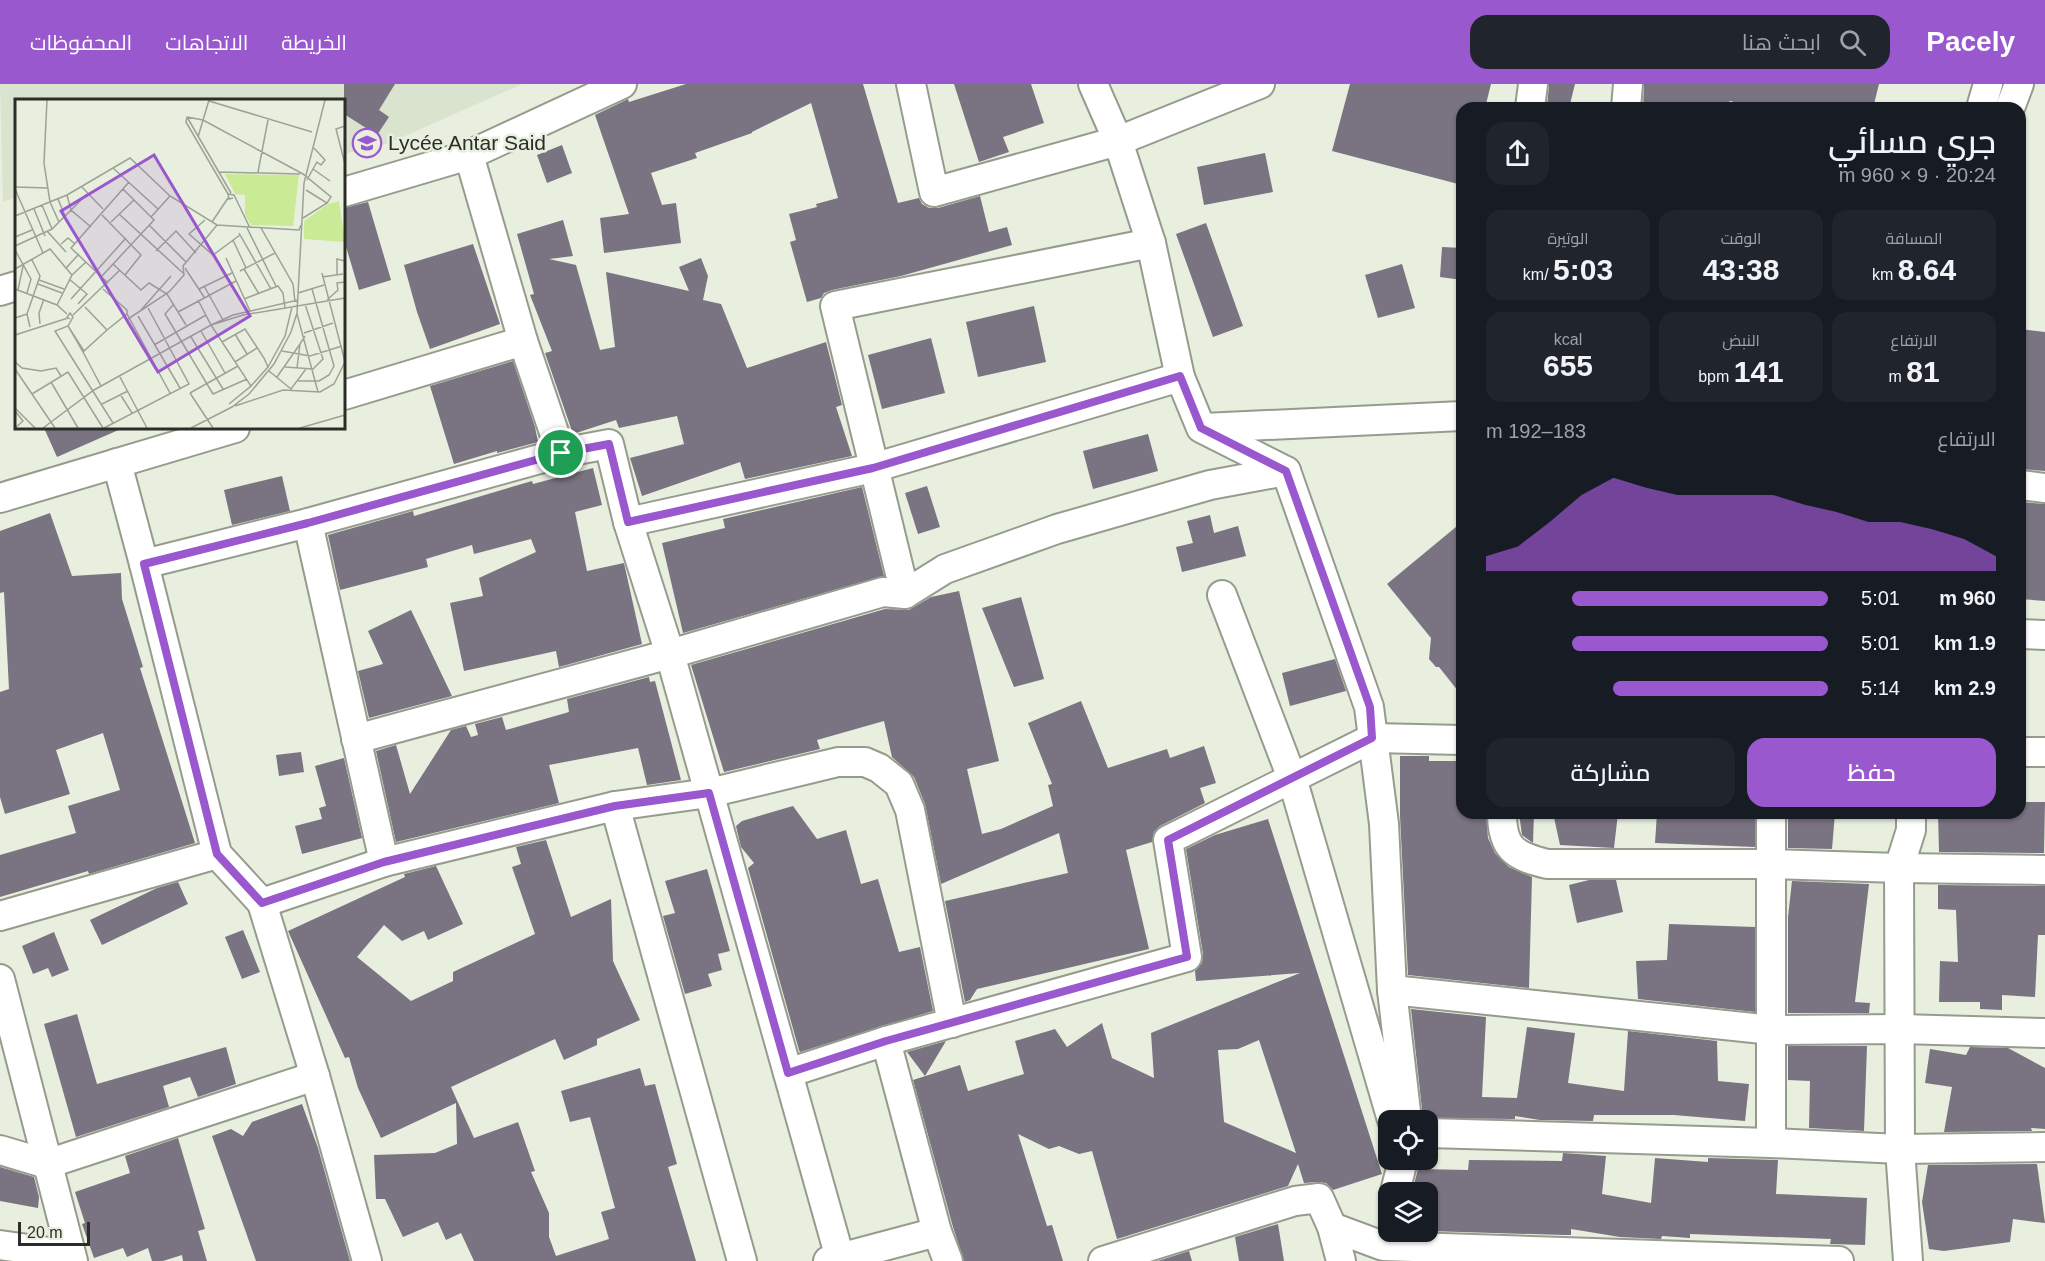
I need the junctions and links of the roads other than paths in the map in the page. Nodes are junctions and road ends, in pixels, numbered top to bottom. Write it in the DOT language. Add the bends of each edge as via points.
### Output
graph roads {
  1 [pos="622,84"];
  2 [pos="911,84"];
  3 [pos="1093,84"];
  4 [pos="1260,84"];
  5 [pos="1533,84"];
  6 [pos="1628,84"];
  7 [pos="1988,84"];
  8 [pos="2019,84"];
  9 [pos="1531,102"];
  10 [pos="1626,102"];
  11 [pos="1983,102"];
  12 [pos="2012,102"];
  13 [pos="1118,141"];
  14 [pos="469,155"];
  15 [pos="345,192"];
  16 [pos="1151,243"];
  17 [pos="15,286"];
  18 [pos="0,291"];
  19 [pos="523,341"];
  20 [pos="1180,376"];
  21 [pos="345,395"];
  22 [pos="1456,416"];
  23 [pos="1201,428"];
  24 [pos="232,429"];
  25 [pos="561,453"];
  26 [pos="117,463"];
  27 [pos="873,468"];
  28 [pos="1286,471"];
  29 [pos="2026,486"];
  30 [pos="2045,488"];
  31 [pos="0,498"];
  32 [pos="628,522"];
  33 [pos="308,523"];
  34 [pos="144,564"];
  35 [pos="905,594"];
  36 [pos="1221,595"];
  37 [pos="2026,634"];
  38 [pos="2045,635"];
  39 [pos="670,654"];
  40 [pos="356,738"];
  41 [pos="1372,738"];
  42 [pos="1456,740"];
  43 [pos="2026,752"];
  44 [pos="2045,752"];
  45 [pos="1292,778"];
  46 [pos="709,793"];
  47 [pos="615,806"];
  48 [pos="1502,819"];
  49 [pos="1771,819"];
  50 [pos="1911,819"];
  51 [pos="217,854"];
  52 [pos="384,862"];
  53 [pos="1770,864"];
  54 [pos="1899,868"];
  55 [pos="2045,870"];
  56 [pos="262,903"];
  57 [pos="0,916"];
  58 [pos="0,979"];
  59 [pos="1392,990"];
  60 [pos="952,1023"];
  61 [pos="1900,1029"];
  62 [pos="1772,1030"];
  63 [pos="2045,1033"];
  64 [pos="886,1041"];
  65 [pos="788,1073"];
  66 [pos="315,1076"];
  67 [pos="1389,1110"];
  68 [pos="1406,1110"];
  69 [pos="1438,1133"];
  70 [pos="1772,1143"];
  71 [pos="2045,1146"];
  72 [pos="1900,1149"];
  73 [pos="0,1150"];
  74 [pos="47,1164"];
  75 [pos="1332,1227"];
  76 [pos="937,1232"];
  77 [pos="1378,1232"];
  78 [pos="1438,1236"];
  79 [pos="0,1245"];
  80 [pos="72,1258"];
  81 [pos="834,1259"];
  82 [pos="367,1261"];
  83 [pos="742,1261"];
  84 [pos="948,1261"];
  85 [pos="1103,1261"];
  86 [pos="1341,1261"];
  87 [pos="1839,1261"];
  88 [pos="1908,1261"];
  1 -- 14 [label="street"];
  2 -- 13 [label="street" via="934,192"];
  3 -- 13 [label="street"];
  4 -- 13 [label="street"];
  5 -- 9 [label="street"];
  6 -- 10 [label="street"];
  7 -- 11 [label="street"];
  8 -- 12 [label="street"];
  13 -- 16 [label="street"];
  14 -- 15 [label="street"];
  14 -- 19 [label="street"];
  16 -- 20 [label="street"];
  16 -- 27 [label="street" via="834,306"];
  17 -- 18 [label="street"];
  19 -- 21 [label="street"];
  19 -- 25 [label="street"];
  20 -- 23 [label="street"];
  20 -- 27 [label="street"];
  22 -- 23 [label="street"];
  23 -- 28 [label="street"];
  24 -- 26 [label="street"];
  25 -- 32 [label="street" via="609,444"];
  25 -- 33 [label="street"];
  26 -- 31 [label="street"];
  26 -- 34 [label="street"];
  27 -- 32 [label="street"];
  27 -- 35 [label="street"];
  28 -- 35 [label="street" via="1210,485 1057,530 945,569"];
  28 -- 41 [label="street" via="1370,707"];
  29 -- 30 [label="street"];
  32 -- 39 [label="street"];
  33 -- 34 [label="street"];
  33 -- 40 [label="street"];
  34 -- 51 [label="street"];
  35 -- 39 [label="street" via="883,592"];
  36 -- 45 [label="street"];
  37 -- 38 [label="street"];
  39 -- 40 [label="street"];
  39 -- 46 [label="street"];
  40 -- 52 [label="street"];
  41 -- 42 [label="street"];
  41 -- 45 [label="street"];
  41 -- 59 [label="street" via="1384,824"];
  43 -- 44 [label="street"];
  45 -- 60 [label="street" via="1168,840 1187,957"];
  45 -- 67 [label="street"];
  46 -- 47 [label="street"];
  46 -- 60 [label="street" via="838,762 865,762 899,784 910,810"];
  46 -- 65 [label="street"];
  47 -- 52 [label="street"];
  47 -- 83 [label="street"];
  48 -- 53 [label="street" via="1510,848 1524,858 1547,864"];
  49 -- 53 [label="street"];
  50 -- 54 [label="street"];
  51 -- 56 [label="street"];
  51 -- 57 [label="street"];
  52 -- 56 [label="street"];
  53 -- 54 [label="street"];
  53 -- 62 [label="street"];
  54 -- 55 [label="street"];
  54 -- 61 [label="street"];
  56 -- 66 [label="street"];
  58 -- 74 [label="street"];
  59 -- 62 [label="street"];
  59 -- 68 [label="street"];
  60 -- 64 [label="street"];
  61 -- 62 [label="street"];
  61 -- 63 [label="street"];
  61 -- 72 [label="street"];
  62 -- 70 [label="street"];
  64 -- 65 [label="street"];
  64 -- 76 [label="street"];
  65 -- 81 [label="street"];
  66 -- 74 [label="street"];
  66 -- 82 [label="street"];
  69 -- 70 [label="street"];
  70 -- 72 [label="street"];
  71 -- 72 [label="street"];
  72 -- 88 [label="street"];
  73 -- 74 [label="street"];
  74 -- 80 [label="street"];
  75 -- 77 [label="street"];
  75 -- 85 [label="street" via="1319,1198 1295,1201"];
  75 -- 86 [label="street"];
  76 -- 81 [label="street"];
  76 -- 84 [label="street"];
  78 -- 87 [label="street"];
  79 -- 80 [label="street"];
}
